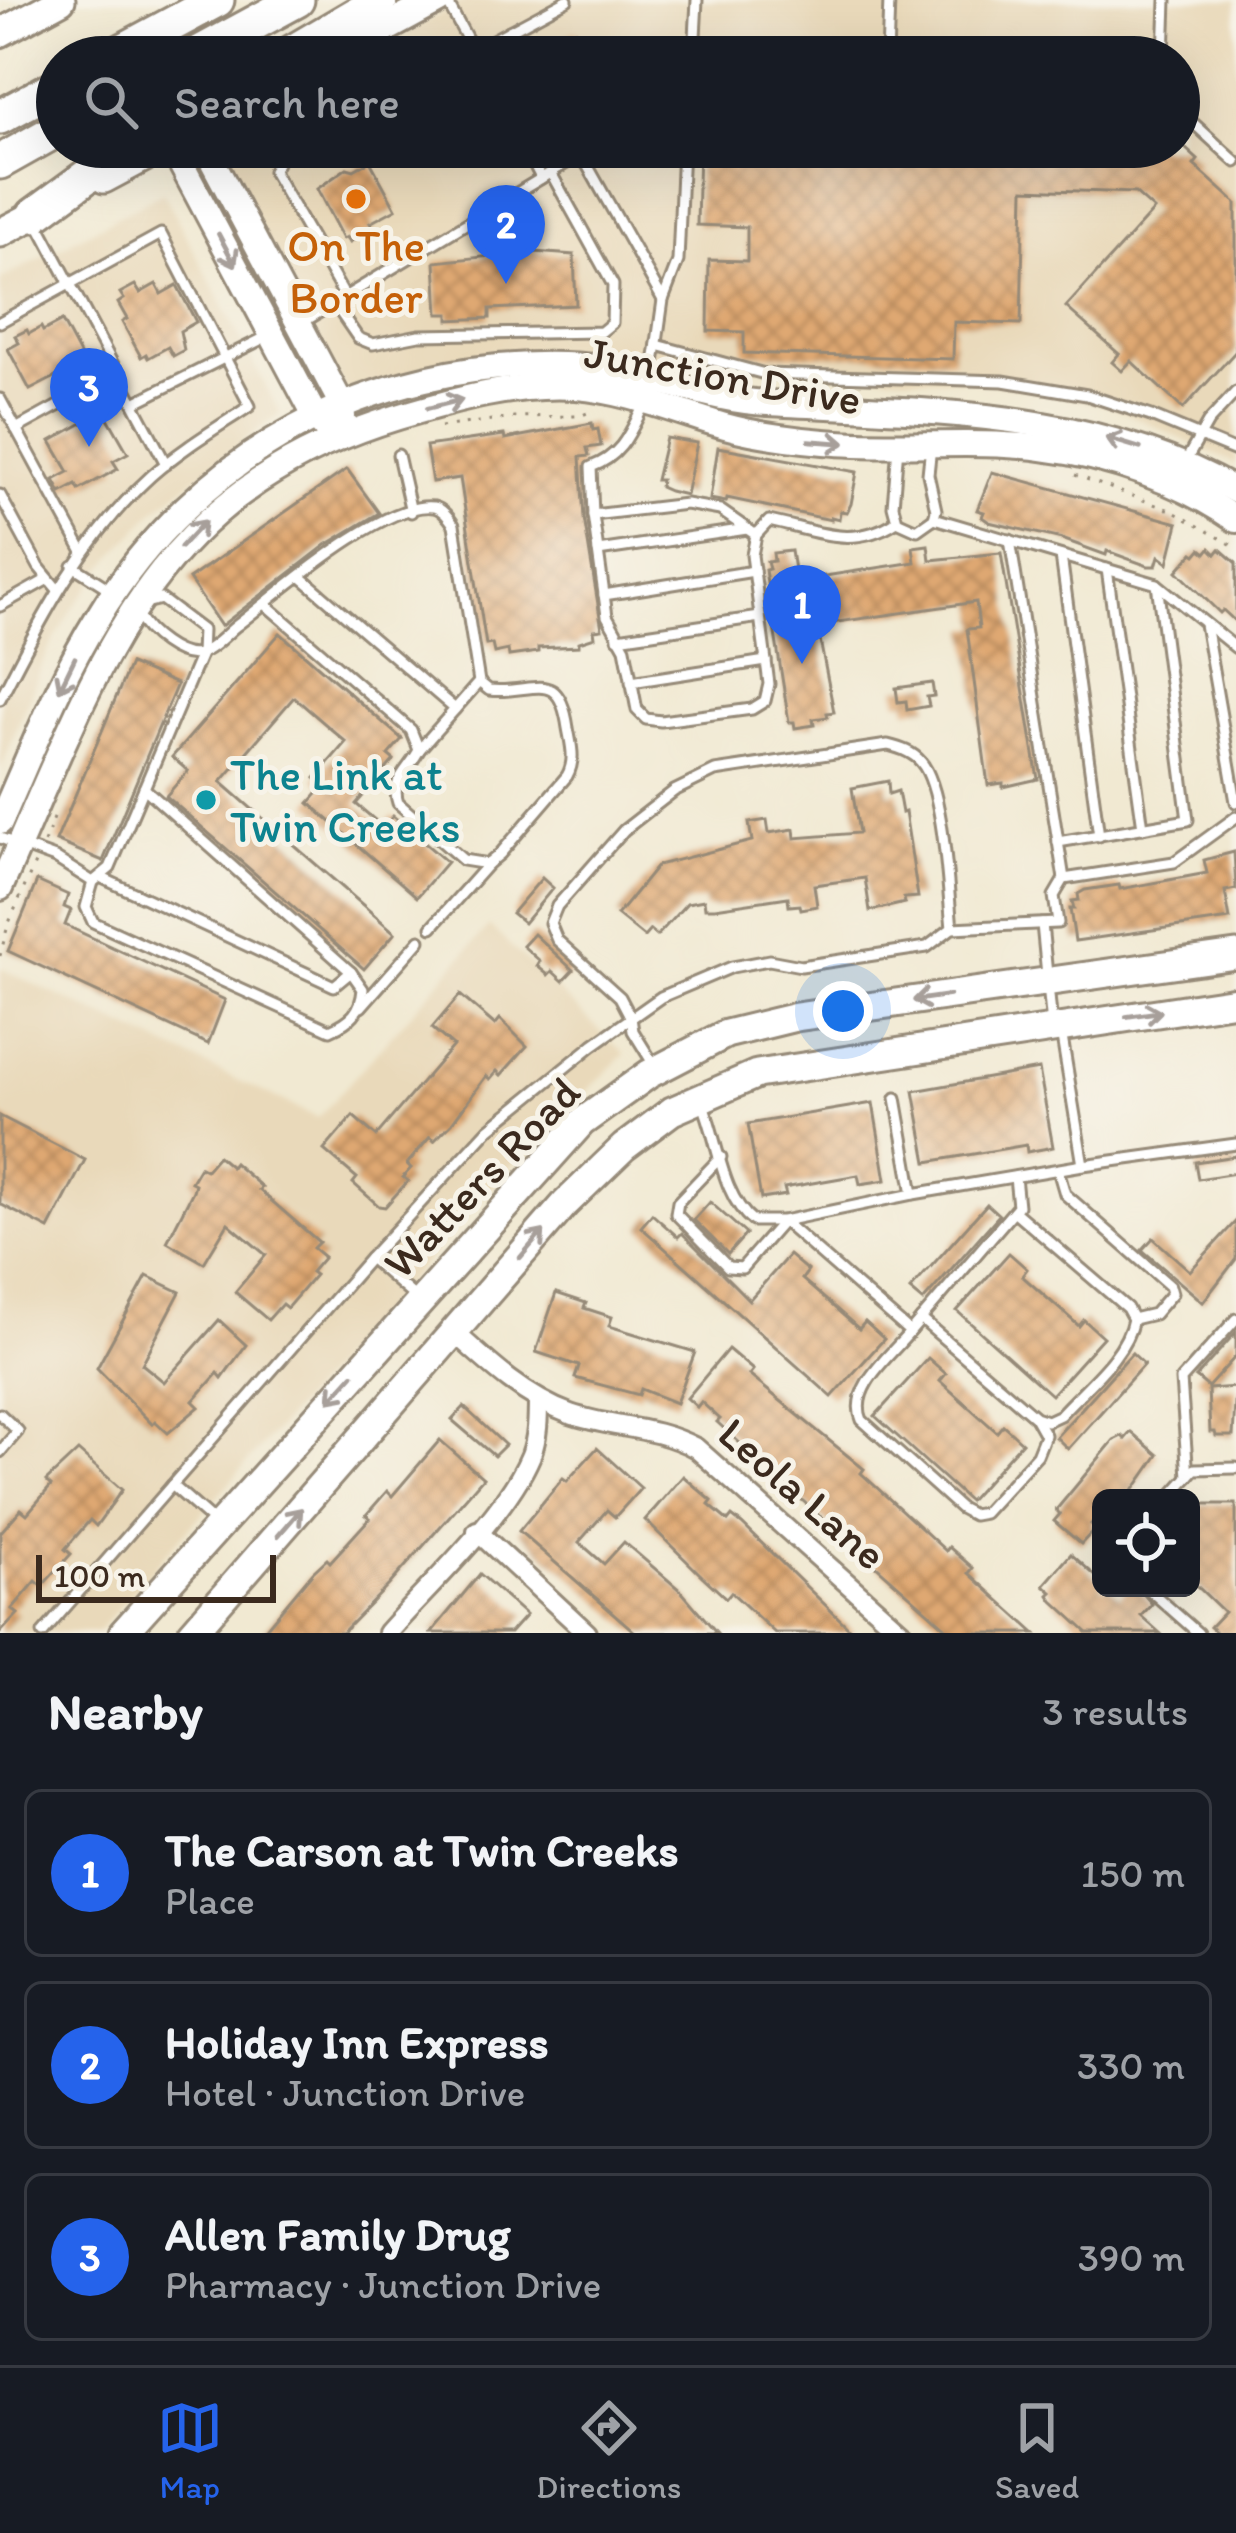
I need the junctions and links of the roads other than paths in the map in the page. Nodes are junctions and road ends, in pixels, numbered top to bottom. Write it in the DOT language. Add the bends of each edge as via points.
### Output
graph roads {
  1 [pos="61,0"];
  2 [pos="217,0"];
  3 [pos="297,0"];
  4 [pos="380,0"];
  5 [pos="442,0"];
  6 [pos="567,0"];
  7 [pos="697,0"];
  8 [pos="889,0"];
  9 [pos="1166,0"];
  10 [pos="509,31"];
  11 [pos="0,33"];
  12 [pos="150,36"];
  13 [pos="231,36"];
  14 [pos="319,36"];
  15 [pos="373,36"];
  16 [pos="464,36"];
  17 [pos="502,36"];
  18 [pos="512,36"];
  19 [pos="695,36"];
  20 [pos="887,36"];
  21 [pos="1165,36"];
  22 [pos="36,97"];
  23 [pos="0,117"];
  24 [pos="1200,129"];
  25 [pos="36,142"];
  26 [pos="0,162"];
  27 [pos="1236,162"];
  28 [pos="99,168"];
  29 [pos="127,168"];
  30 [pos="180,168"];
  31 [pos="216,168"];
  32 [pos="274,168"];
  33 [pos="540,168"];
  34 [pos="556,168"];
  35 [pos="584,168"];
  36 [pos="682,168"];
  37 [pos="546,176"];
  38 [pos="34,215"];
  39 [pos="0,233"];
  40 [pos="70,284"];
  41 [pos="340,300"];
  42 [pos="663,300"];
  43 [pos="0,322"];
  44 [pos="300,324"];
  45 [pos="271,335"];
  46 [pos="657,345"];
  47 [pos="224,355"];
  48 [pos="118,373"];
  49 [pos="649,389"];
  50 [pos="1236,392"];
  51 [pos="0,399"];
  52 [pos="134,403"];
  53 [pos="342,405"];
  54 [pos="315,416"];
  55 [pos="1026,420"];
  56 [pos="16,429"];
  57 [pos="339,436"];
  58 [pos="1199,436"];
  59 [pos="898,444"];
  60 [pos="932,446"];
  61 [pos="1236,451"];
  62 [pos="398,455"];
  63 [pos="166,464"];
  64 [pos="1179,475"];
  65 [pos="1236,491"];
  66 [pos="0,495"];
  67 [pos="412,512"];
  68 [pos="593,515"];
  69 [pos="895,517"];
  70 [pos="934,518"];
  71 [pos="1236,520"];
  72 [pos="751,532"];
  73 [pos="1010,540"];
  74 [pos="598,551"];
  75 [pos="83,552"];
  76 [pos="1061,555"];
  77 [pos="73,566"];
  78 [pos="1107,569"];
  79 [pos="754,572"];
  80 [pos="301,577"];
  81 [pos="48,580"];
  82 [pos="1157,584"];
  83 [pos="58,590"];
  84 [pos="604,595"];
  85 [pos="123,599"];
  86 [pos="265,604"];
  87 [pos="0,605"];
  88 [pos="760,617"];
  89 [pos="1205,623"];
  90 [pos="618,638"];
  91 [pos="1236,648"];
  92 [pos="201,654"];
  93 [pos="766,661"];
  94 [pos="479,682"];
  95 [pos="631,682"];
  96 [pos="0,699"];
  97 [pos="455,709"];
  98 [pos="419,750"];
  99 [pos="144,788"];
  100 [pos="1236,802"];
  101 [pos="1236,817"];
  102 [pos="1188,820"];
  103 [pos="0,822"];
  104 [pos="1144,828"];
  105 [pos="1099,836"];
  106 [pos="1058,842"];
  107 [pos="20,845"];
  108 [pos="1192,849"];
  109 [pos="488,864"];
  110 [pos="1064,878"];
  111 [pos="96,880"];
  112 [pos="0,888"];
  113 [pos="1042,924"];
  114 [pos="432,927"];
  115 [pos="952,928"];
  116 [pos="421,940"];
  117 [pos="1236,956"];
  118 [pos="351,972"];
  119 [pos="1047,982"];
  120 [pos="1236,1001"];
  121 [pos="361,1007"];
  122 [pos="631,1018"];
  123 [pos="1056,1026"];
  124 [pos="657,1070"];
  125 [pos="700,1099"];
  126 [pos="896,1099"];
  127 [pos="1236,1144"];
  128 [pos="721,1157"];
  129 [pos="1082,1166"];
  130 [pos="1058,1170"];
  131 [pos="1015,1177"];
  132 [pos="913,1195"];
  133 [pos="1014,1211"];
  134 [pos="783,1221"];
  135 [pos="370,1258"];
  136 [pos="419,1301"];
  137 [pos="1133,1318"];
  138 [pos="921,1319"];
  139 [pos="1236,1319"];
  140 [pos="910,1332"];
  141 [pos="455,1333"];
  142 [pos="538,1399"];
  143 [pos="0,1414"];
  144 [pos="1035,1417"];
  145 [pos="0,1452"];
  146 [pos="1236,1468"];
  147 [pos="1188,1477"];
  148 [pos="172,1486"];
  149 [pos="1177,1489"];
  150 [pos="219,1526"];
  151 [pos="477,1531"];
  152 [pos="1157,1597"];
  153 [pos="43,1633"];
  154 [pos="122,1633"];
  155 [pos="192,1633"];
  156 [pos="387,1633"];
  157 [pos="587,1633"];
  158 [pos="903,1633"];
  159 [pos="1198,1633"];
  1 -- 11 [label="main road"];
  2 -- 12 [label="highway"];
  3 -- 13 [label="highway"];
  4 -- 14 [label="highway"];
  5 -- 15 [label="main road"];
  5 -- 16 [label="lane"];
  6 -- 10 [label="lane"];
  7 -- 19 [label="lane"];
  8 -- 20 [label="lane"];
  9 -- 21 [label="lane"];
  10 -- 17 [label="lane"];
  10 -- 18 [label="lane"];
  22 -- 23 [label="highway"];
  24 -- 27 [label="lane"];
  25 -- 26 [label="highway"];
  28 -- 38 [label="highway"];
  29 -- 38 [label="main road"];
  30 -- 45 [label="street, one-way"];
  31 -- 44 [label="street"];
  32 -- 41 [label="lane"];
  33 -- 37 [label="lane"];
  34 -- 37 [label="lane"];
  35 -- 42 [label="lane"];
  36 -- 42 [label="lane" via="678,261"];
  37 -- 41 [label="lane"];
  37 -- 41 [label="lane" via="613,285 612,323 601,332 419,335 374,344 358,338"];
  38 -- 39 [label="main road"];
  38 -- 40 [label="lane"];
  40 -- 43 [label="lane"];
  40 -- 47 [label="lane" via="161,234"];
  40 -- 48 [label="lane"];
  41 -- 44 [label="lane"];
  42 -- 46 [label="lane"];
  44 -- 53 [label="street"];
  45 -- 47 [label="lane"];
  45 -- 54 [label="street"];
  46 -- 49 [label="lane"];
  46 -- 58 [label="lane" via="764,374 1003,381 1087,395"];
  47 -- 52 [label="lane"];
  47 -- 63 [label="lane" via="250,406"];
  48 -- 52 [label="lane"];
  48 -- 56 [label="lane"];
  49 -- 53 [label="street, Junction Drive" via="614,368 524,365 393,384"];
  49 -- 55 [label="street, Junction Drive"];
  57 -- 49 [label="street, Junction Drive, one-way" via="508,390"];
  49 -- 59 [label="street, Junction Drive, one-way" via="727,427 826,443"];
  49 -- 68 [label="lane" via="624,446 591,467"];
  50 -- 58 [label="lane"];
  51 -- 56 [label="lane"];
  52 -- 63 [label="lane"];
  53 -- 54 [label="street, Junction Drive"];
  53 -- 57 [label="street"];
  54 -- 57 [label="street"];
  54 -- 85 [label="street, Junction Drive" via="205,490 160,532"];
  55 -- 59 [label="street" via="911,431"];
  64 -- 55 [label="street, Junction Drive, one-way" via="1121,440"];
  56 -- 75 [label="lane"];
  85 -- 57 [label="street, Junction Drive, one-way" via="225,504"];
  58 -- 61 [label="lane"];
  58 -- 64 [label="lane"];
  59 -- 60 [label="street, Junction Drive"];
  59 -- 69 [label="lane"];
  60 -- 64 [label="street, Junction Drive" via="1041,448"];
  60 -- 70 [label="lane"];
  62 -- 67 [label="lane"];
  63 -- 75 [label="lane"];
  64 -- 65 [label="street, Junction Drive"];
  64 -- 71 [label="street, Junction Drive"];
  66 -- 81 [label="lane"];
  67 -- 80 [label="lane" via="376,520"];
  67 -- 94 [label="lane" via="433,507 454,525"];
  68 -- 72 [label="lane" via="686,505 720,510"];
  68 -- 74 [label="lane"];
  69 -- 70 [label="lane" via="916,530"];
  69 -- 72 [label="lane" via="876,535 856,539 769,521"];
  70 -- 73 [label="lane"];
  72 -- 74 [label="lane"];
  72 -- 79 [label="lane"];
  73 -- 76 [label="lane"];
  73 -- 106 [label="lane"];
  74 -- 84 [label="lane"];
  75 -- 77 [label="lane"];
  76 -- 78 [label="lane"];
  76 -- 105 [label="lane"];
  77 -- 83 [label="lane"];
  77 -- 85 [label="lane"];
  78 -- 82 [label="lane"];
  78 -- 104 [label="lane"];
  79 -- 84 [label="lane"];
  79 -- 88 [label="lane"];
  80 -- 86 [label="lane"];
  80 -- 97 [label="lane"];
  81 -- 83 [label="lane"];
  81 -- 87 [label="lane"];
  82 -- 89 [label="lane"];
  82 -- 102 [label="lane"];
  83 -- 96 [label="lane"];
  84 -- 90 [label="lane"];
  85 -- 92 [label="lane" via="144,628 184,654"];
  85 -- 92 [label="lane" via="164,602 202,630"];
  85 -- 103 [label="street, Junction Drive, one-way" via="66,674"];
  85 -- 107 [label="street, Junction Drive"];
  86 -- 92 [label="lane"];
  86 -- 98 [label="lane" via="411,730"];
  88 -- 90 [label="lane"];
  88 -- 93 [label="lane"];
  89 -- 91 [label="lane"];
  89 -- 100 [label="lane"];
  90 -- 95 [label="lane"];
  92 -- 99 [label="lane"];
  93 -- 95 [label="lane"];
  93 -- 95 [label="lane" via="765,701 752,710 646,719"];
  94 -- 97 [label="lane"];
  94 -- 109 [label="lane" via="502,692 535,686 558,693 573,759 567,776"];
  97 -- 98 [label="lane"];
  98 -- 109 [label="lane" via="398,780 398,803 464,860"];
  99 -- 111 [label="lane" via="110,868"];
  99 -- 118 [label="lane"];
  101 -- 108 [label="lane"];
  102 -- 104 [label="lane"];
  102 -- 108 [label="lane"];
  104 -- 105 [label="lane"];
  105 -- 106 [label="lane"];
  106 -- 110 [label="lane"];
  107 -- 111 [label="lane"];
  107 -- 112 [label="street, Junction Drive"];
  108 -- 110 [label="lane" via="1174,862"];
  109 -- 114 [label="lane"];
  110 -- 113 [label="lane" via="1054,896 1058,923"];
  111 -- 118 [label="lane" via="334,986"];
  111 -- 121 [label="lane" via="86,908 93,922 330,1030"];
  113 -- 115 [label="lane"];
  113 -- 119 [label="lane"];
  115 -- 122 [label="lane" via="927,947 801,966 769,960 732,967"];
  115 -- 122 [label="lane" via="935,785 903,748 716,771 624,830 550,923"];
  116 -- 121 [label="lane"];
  117 -- 119 [label="main road, Watters Road"];
  118 -- 121 [label="lane" via="363,989"];
  119 -- 123 [label="lane"];
  119 -- 124 [label="main road, Watters Road, one-way" via="796,1017 726,1034"];
  123 -- 120 [label="main road, Watters Road, one-way"];
  122 -- 124 [label="lane"];
  122 -- 135 [label="lane" via="489,1129"];
  123 -- 125 [label="main road, Watters Road" via="758,1074"];
  123 -- 129 [label="lane"];
  124 -- 136 [label="main road, Watters Road" via="582,1123"];
  125 -- 128 [label="lane"];
  141 -- 125 [label="main road, Watters Road, one-way" via="624,1147"];
  126 -- 132 [label="lane"];
  127 -- 129 [label="lane"];
  128 -- 134 [label="lane" via="742,1212"];
  128 -- 134 [label="lane" via="678,1202 676,1214 691,1232 728,1267 742,1268"];
  129 -- 130 [label="lane"];
  130 -- 131 [label="lane"];
  130 -- 137 [label="lane" via="1065,1195 1170,1286 1154,1314"];
  131 -- 132 [label="lane"];
  131 -- 133 [label="lane"];
  132 -- 134 [label="lane"];
  133 -- 137 [label="lane"];
  133 -- 138 [label="lane"];
  134 -- 140 [label="lane"];
  135 -- 136 [label="lane"];
  135 -- 148 [label="lane"];
  136 -- 141 [label="main road"];
  136 -- 150 [label="main road, Watters Road, one-way"];
  137 -- 144 [label="lane" via="1120,1348 1060,1415"];
  138 -- 140 [label="lane"];
  138 -- 144 [label="lane"];
  139 -- 147 [label="lane" via="1181,1380"];
  140 -- 144 [label="lane" via="860,1392 857,1409 960,1508 984,1513 1037,1455 1045,1435"];
  141 -- 142 [label="street, Leola Lane"];
  155 -- 141 [label="main road, Watters Road, one-way"];
  142 -- 151 [label="street" via="531,1454"];
  142 -- 158 [label="street, Leola Lane" via="570,1414 666,1432 696,1448"];
  143 -- 145 [label="lane" via="18,1431"];
  146 -- 147 [label="lane" via="1195,1469"];
  147 -- 149 [label="lane"];
  148 -- 150 [label="lane"];
  148 -- 153 [label="lane"];
  150 -- 154 [label="main road, Watters Road"];
  151 -- 156 [label="street"];
  151 -- 157 [label="street"];
  152 -- 159 [label="lane"];
}
